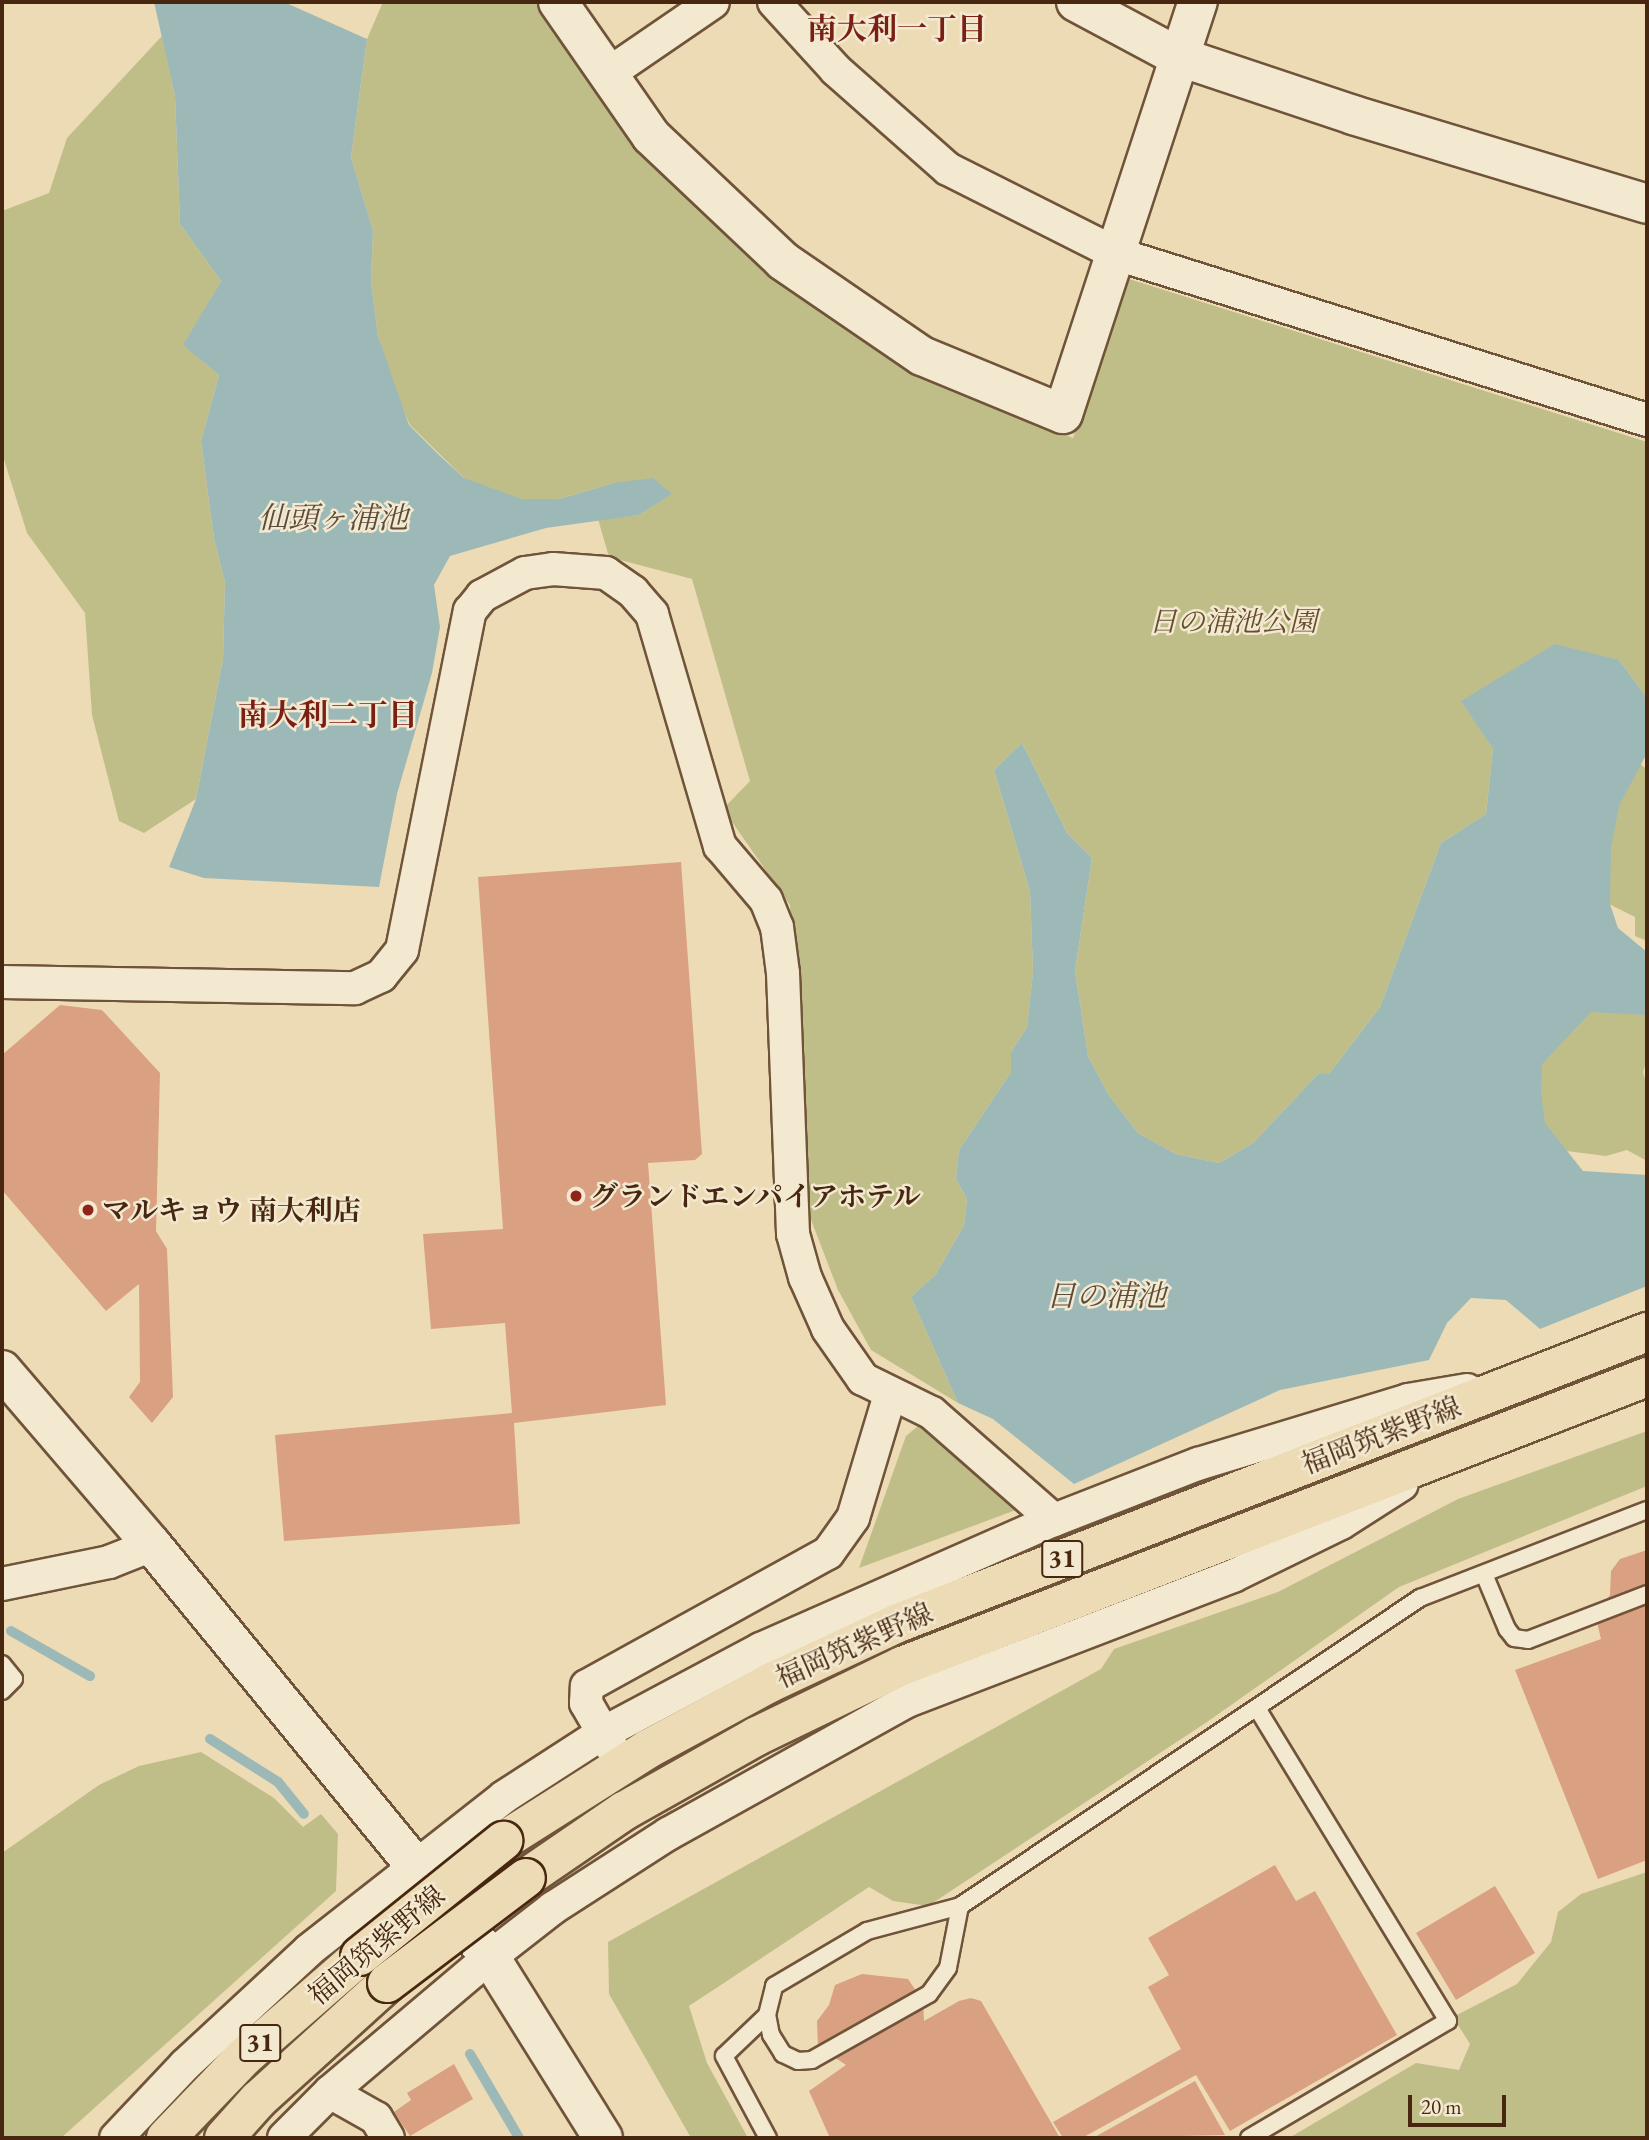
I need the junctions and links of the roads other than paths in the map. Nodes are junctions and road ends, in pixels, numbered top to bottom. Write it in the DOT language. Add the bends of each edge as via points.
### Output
graph roads {
  1 [pos="558,2"];
  2 [pos="713,2"];
  3 [pos="774,2"];
  4 [pos="1076,2"];
  5 [pos="1198,2"];
  6 [pos="1177,56"];
  7 [pos="608,75"];
  8 [pos="1647,204"];
  9 [pos="1117,254"];
  10 [pos="1647,420"];
  11 [pos="2,982"];
  12 [pos="1647,1332"];
  13 [pos="2,1370"];
  14 [pos="1647,1377"];
  15 [pos="1524,1380"];
  16 [pos="890,1395"];
  17 [pos="1435,1462"];
  18 [pos="1647,1510"];
  19 [pos="1054,1520"];
  20 [pos="152,1545"];
  21 [pos="1484,1574"];
  22 [pos="2,1584"];
  23 [pos="1647,1594"];
  24 [pos="2,1664"];
  25 [pos="2,1691"];
  26 [pos="1258,1710"];
  27 [pos="608,1740"];
  28 [pos="415,1862"];
  29 [pos="961,1906"];
  30 [pos="490,1957"];
  31 [pos="767,2015"];
  32 [pos="330,2092"];
  33 [pos="116,2138"];
  34 [pos="166,2138"];
  35 [pos="223,2138"];
  36 [pos="284,2138"];
  37 [pos="388,2138"];
  38 [pos="603,2138"];
  39 [pos="768,2138"];
  40 [pos="1249,2138"];
  1 -- 7 [label="street"];
  2 -- 7 [label="street"];
  3 -- 9 [label="street" via="836,70 948,169"];
  4 -- 6 [label="street"];
  5 -- 6 [label="street"];
  6 -- 8 [label="street"];
  6 -- 9 [label="street"];
  7 -- 9 [label="street" via="651,136 782,261 922,356 1063,414"];
  9 -- 10 [label="street"];
  11 -- 16 [label="street" via="355,988 381,976 402,950 470,611 482,596 525,573 554,569 606,573 633,592 652,614 720,846 766,900 777,927 783,973 793,1234 805,1277 828,1329 863,1379"];
  12 -- 15 [label="main road, 福岡筑紫野線 / 31"];
  13 -- 20 [label="street"];
  14 -- 17 [label="main road, 福岡筑紫野線 / 31"];
  15 -- 19 [label="street" via="1408,1400 1198,1464"];
  15 -- 34 [label="main road, 福岡筑紫野線 / 31, bridge" via="898,1623 770,1683 648,1749 503,1841 360,1956 244,2057"];
  16 -- 19 [label="street" via="932,1413"];
  16 -- 27 [label="street" via="844,1536 828,1553 593,1679 584,1694"];
  17 -- 30 [label="street" via="1341,1523 1233,1576 907,1701 663,1827"];
  17 -- 35 [label="main road, 福岡筑紫野線 / 31, bridge" via="902,1666 757,1736 624,1811 526,1878 387,1983 258,2100"];
  18 -- 21 [label="lane"];
  19 -- 27 [label="street" via="761,1649"];
  20 -- 22 [label="street" via="109,1562"];
  20 -- 28 [label="street"];
  21 -- 23 [label="lane" via="1507,1629 1521,1639"];
  21 -- 26 [label="lane" via="1420,1598"];
  24 -- 25 [label="lane" via="14,1679"];
  26 -- 29 [label="lane"];
  26 -- 40 [label="lane" via="1448,2021"];
  27 -- 28 [label="street" via="504,1797"];
  28 -- 30 [label="street"];
  28 -- 33 [label="street" via="309,1950 185,2065"];
  29 -- 31 [label="lane" via="866,1931 775,1986"];
  29 -- 31 [label="lane" via="948,1968 940,1984 812,2060 798,2061 783,2054 771,2035"];
  30 -- 32 [label="street"];
  30 -- 38 [label="street"];
  31 -- 39 [label="lane" via="724,2056"];
  32 -- 36 [label="street"];
  32 -- 37 [label="street" via="376,2118"];
}
